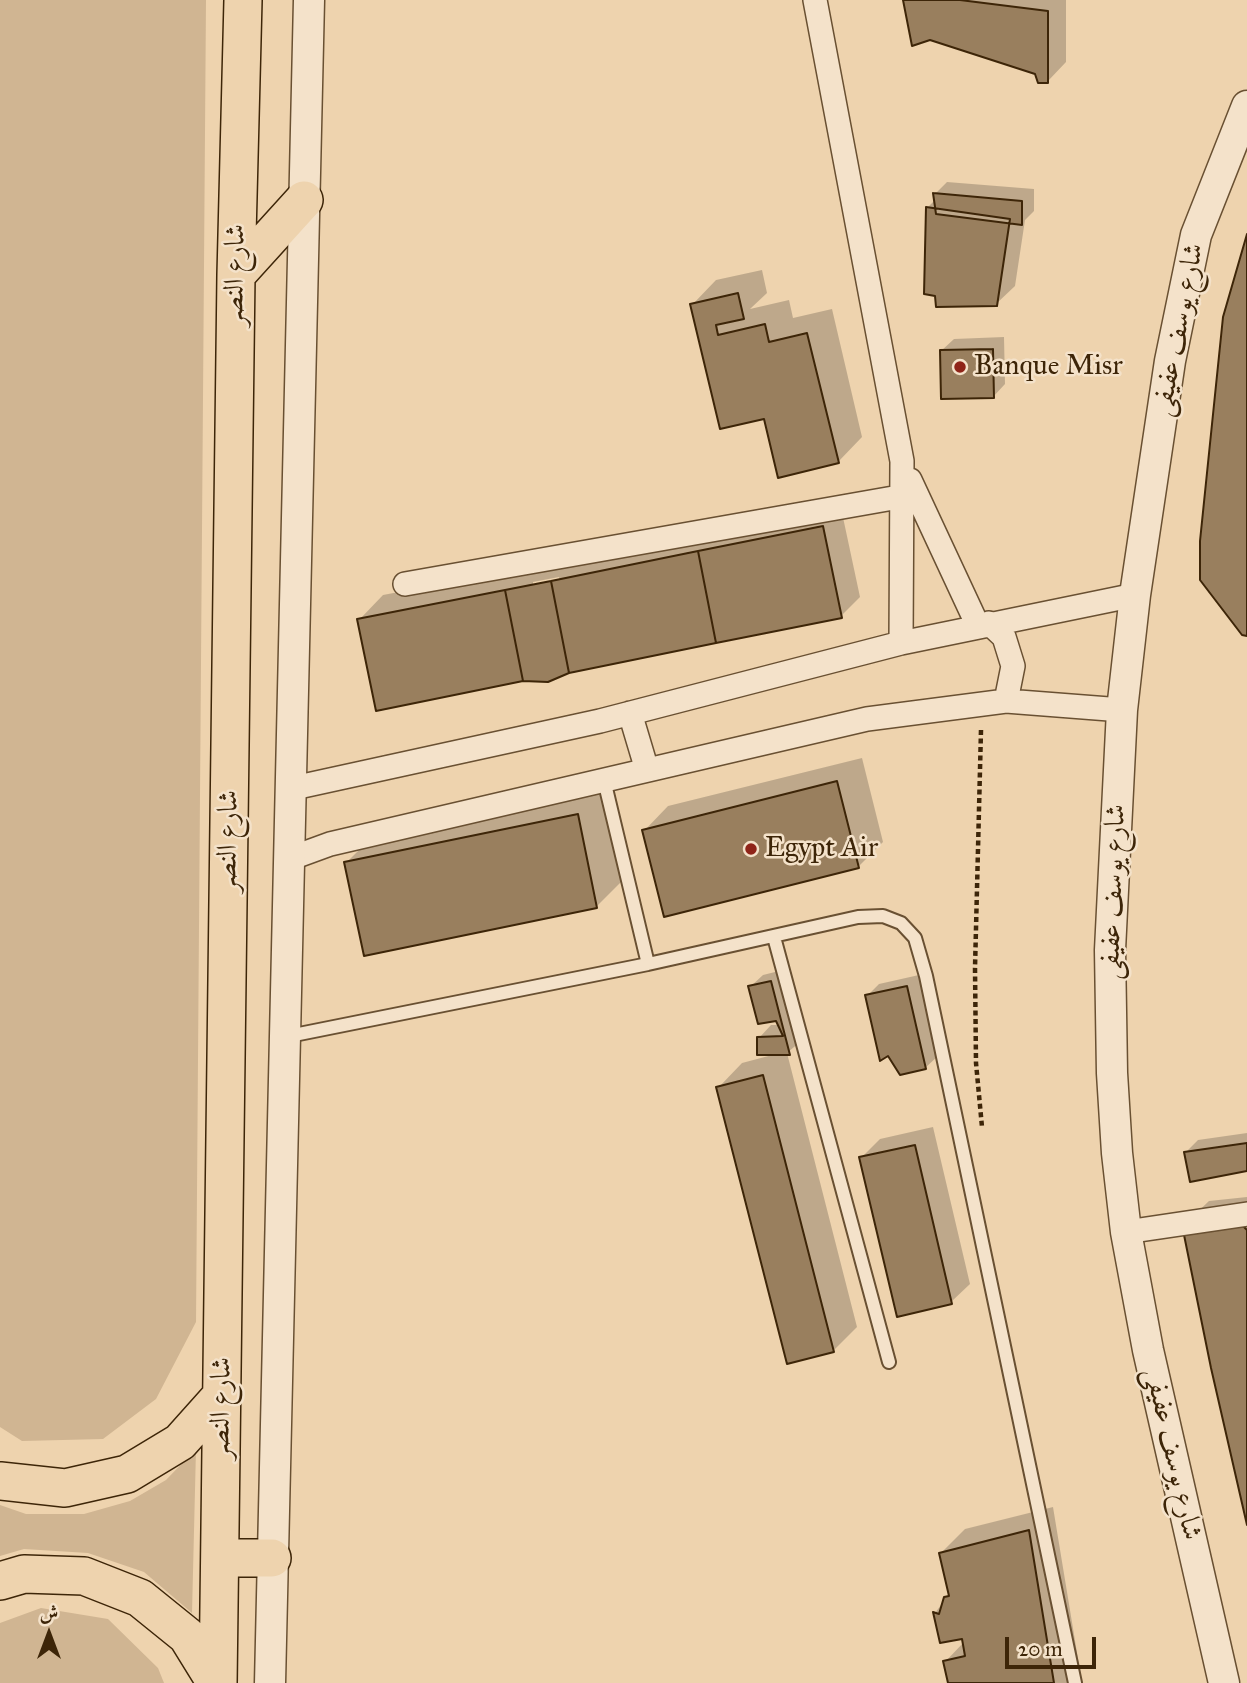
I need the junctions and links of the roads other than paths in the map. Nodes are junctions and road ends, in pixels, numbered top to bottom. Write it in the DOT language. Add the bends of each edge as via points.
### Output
graph roads {
  1 [pos="243,0"];
  2 [pos="309,0"];
  3 [pos="815,0"];
  4 [pos="1247,106"];
  5 [pos="304,200"];
  6 [pos="236,275"];
  7 [pos="909,495"];
  8 [pos="405,584"];
  9 [pos="1135,595"];
  10 [pos="983,625"];
  11 [pos="901,643"];
  12 [pos="1006,701"];
  13 [pos="1122,710"];
  14 [pos="631,713"];
  15 [pos="647,770"];
  16 [pos="604,780"];
  17 [pos="289,789"];
  18 [pos="289,859"];
  19 [pos="774,937"];
  20 [pos="648,964"];
  21 [pos="283,1037"];
  22 [pos="1247,1214"];
  23 [pos="1126,1232"];
  24 [pos="889,1362"];
  25 [pos="222,1395"];
  26 [pos="0,1481"];
  27 [pos="220,1558"];
  28 [pos="272,1558"];
  29 [pos="0,1581"];
  30 [pos="217,1683"];
  31 [pos="270,1683"];
  32 [pos="1075,1683"];
  33 [pos="1224,1683"];
  1 -- 6 [label="main road, شارع النصر"];
  2 -- 5 [label="street"];
  3 -- 7 [label="street"];
  4 -- 9 [label="street, شارع يوسف عفيفى" via="1196,236 1170,361"];
  5 -- 6 [label="main road"];
  5 -- 17 [label="street"];
  6 -- 25 [label="main road, شارع النصر"];
  7 -- 8 [label="street"];
  7 -- 10 [label="street"];
  7 -- 11 [label="street"];
  9 -- 10 [label="street"];
  9 -- 13 [label="street, شارع يوسف عفيفى"];
  10 -- 11 [label="street"];
  10 -- 12 [label="street" via="1004,637 1013,666"];
  11 -- 14 [label="street"];
  12 -- 13 [label="street"];
  12 -- 15 [label="street" via="867,719"];
  13 -- 23 [label="street, شارع يوسف عفيفى" via="1110,950 1112,1073"];
  14 -- 15 [label="street"];
  14 -- 17 [label="street"];
  15 -- 16 [label="street"];
  16 -- 18 [label="street" via="330,844"];
  16 -- 20 [label="lane"];
  17 -- 18 [label="street"];
  18 -- 21 [label="street"];
  19 -- 20 [label="lane"];
  19 -- 24 [label="lane"];
  19 -- 32 [label="lane" via="858,917 883,916 901,923 915,938"];
  20 -- 21 [label="lane"];
  21 -- 28 [label="street"];
  22 -- 23 [label="street"];
  23 -- 33 [label="street, شارع يوسف عفيفى" via="1148,1350"];
  25 -- 26 [label="main road" via="180,1442 127,1474 65,1488"];
  25 -- 27 [label="main road, شارع النصر"];
  27 -- 28 [label="main road"];
  27 -- 30 [label="main road, شارع النصر"];
  28 -- 31 [label="street"];
  29 -- 30 [label="main road" via="24,1574 84,1576 140,1598 187,1636"];
}
